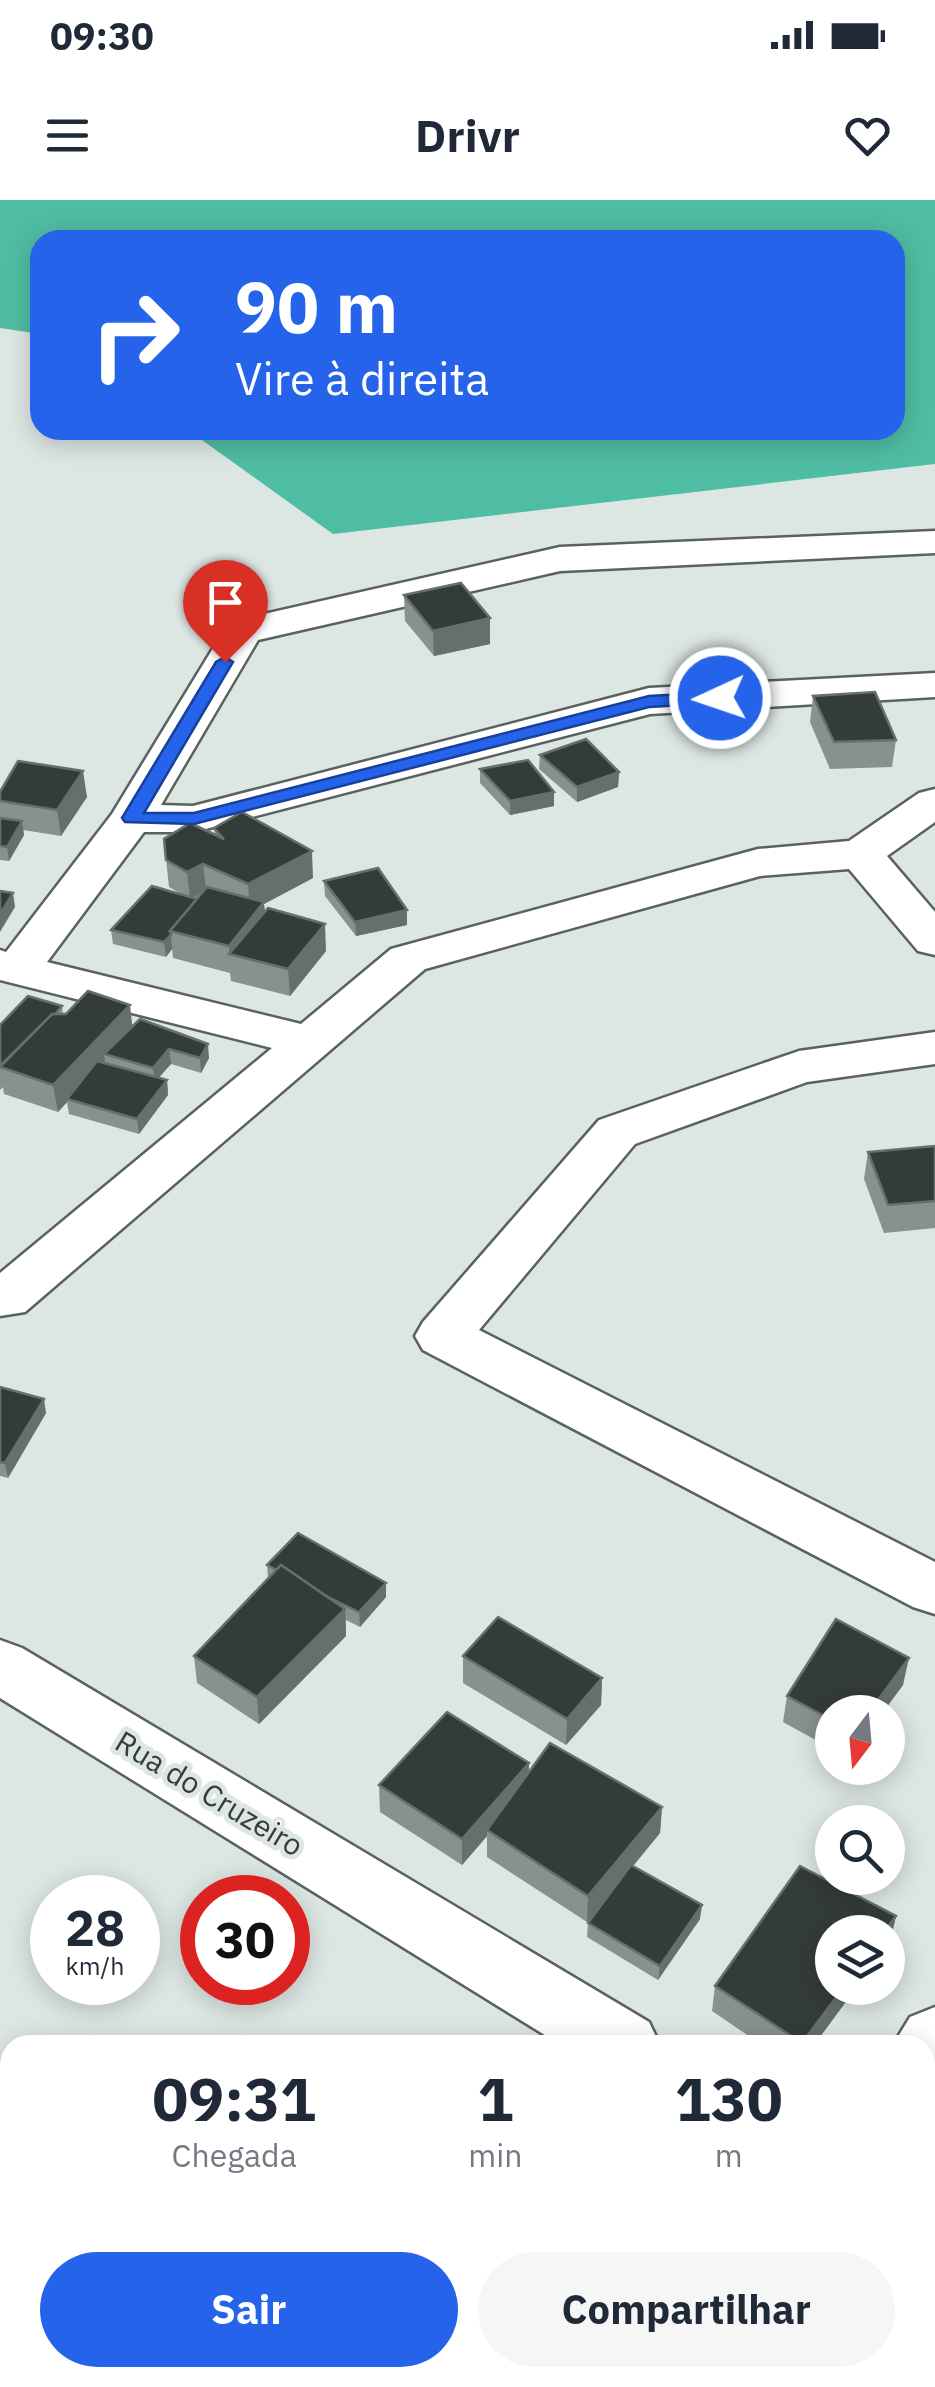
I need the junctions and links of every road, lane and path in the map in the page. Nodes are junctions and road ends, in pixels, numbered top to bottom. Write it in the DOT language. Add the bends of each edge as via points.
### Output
graph roads {
  1 [pos="935,542"];
  2 [pos="935,685"];
  3 [pos="935,802"];
  4 [pos="131,818"];
  5 [pos="860,854"];
  6 [pos="935,941"];
  7 [pos="10,966"];
  8 [pos="312,1042"];
  9 [pos="935,1048"];
  10 [pos="6,1298"];
  11 [pos="935,1590"];
  12 [pos="0,1666"];
  13 [pos="608,2035"];
  1 -- 4 [label="street" via="560,560 244,631"];
  2 -- 4 [label="street" via="649,702 194,819"];
  3 -- 5 [label="street"];
  4 -- 7 [label="street"];
  5 -- 6 [label="street"];
  5 -- 8 [label="street" via="758,863 408,958"];
  7 -- 8 [label="street"];
  8 -- 10 [label="street"];
  9 -- 11 [label="street" via="799,1067 617,1132 443,1336"];
  12 -- 13 [label="street, Rua do Cruzeiro"];
}
